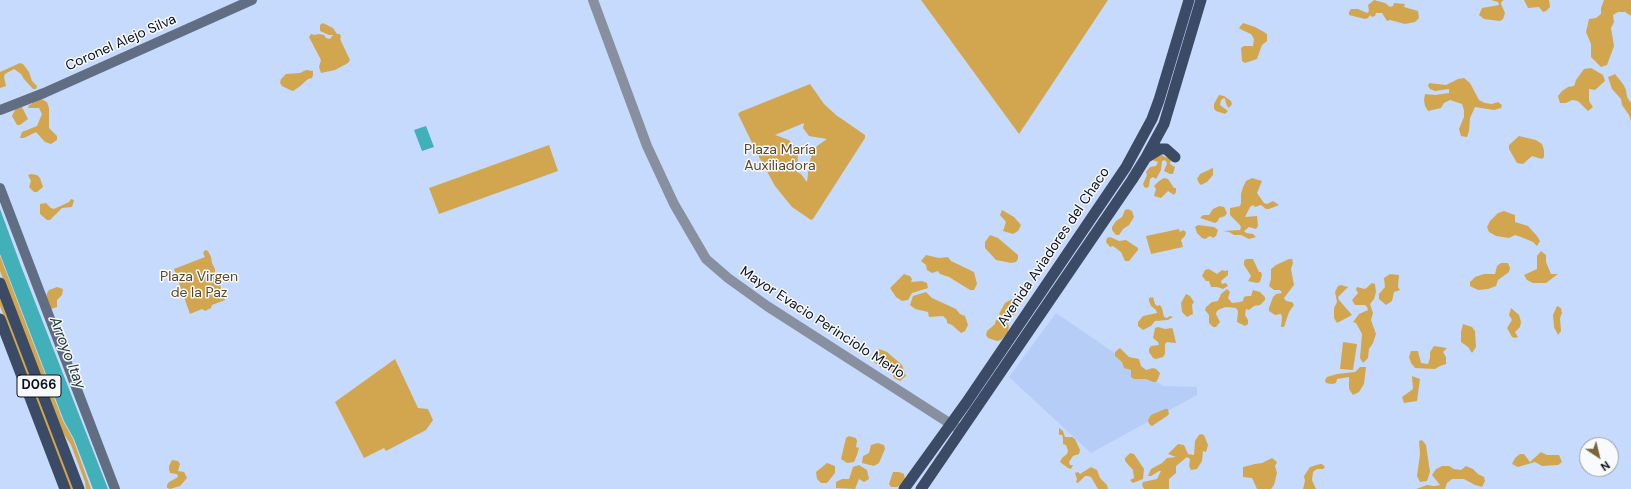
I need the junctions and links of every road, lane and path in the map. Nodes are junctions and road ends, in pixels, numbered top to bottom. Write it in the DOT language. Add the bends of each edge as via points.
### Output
graph roads {
  1 [pos="252,0"];
  2 [pos="593,0"];
  3 [pos="1188,0"];
  4 [pos="1201,0"];
  5 [pos="0,110"];
  6 [pos="1175,157"];
  7 [pos="1145,159"];
  8 [pos="0,188"];
  9 [pos="0,283"];
  10 [pos="1053,286"];
  11 [pos="0,319"];
  12 [pos="951,423"];
  13 [pos="962,431"];
  14 [pos="65,489"];
  15 [pos="79,489"];
  16 [pos="115,489"];
  17 [pos="904,489"];
  18 [pos="922,489"];
  1 -- 5 [label="main road, Coronel Alejo Silva" via="44,93"];
  2 -- 12 [label="street, Mayor Evacio Perinciolo Merlo" via="647,146 674,204 706,258 728,278 767,306"];
  3 -- 10 [label="highway, Avenida Aviadores del Chaco" via="1152,119 1126,167"];
  4 -- 7 [label="highway, Avenida Aviadores del Chaco" via="1164,124"];
  6 -- 7 [label="highway" via="1166,149 1160,149"];
  7 -- 10 [label="highway, Avenida Aviadores del Chaco"];
  8 -- 16 [label="main road"];
  9 -- 15 [label="highway, D066"];
  10 -- 12 [label="highway, Avenida Aviadores del Chaco"];
  10 -- 13 [label="highway, Avenida Aviadores del Chaco"];
  11 -- 14 [label="highway, D066"];
  12 -- 13 [label="street, Mayor Evacio Perinciolo Merlo"];
  12 -- 17 [label="highway, Avenida Aviadores del Chaco"];
  13 -- 18 [label="highway, Avenida Aviadores del Chaco"];
}
